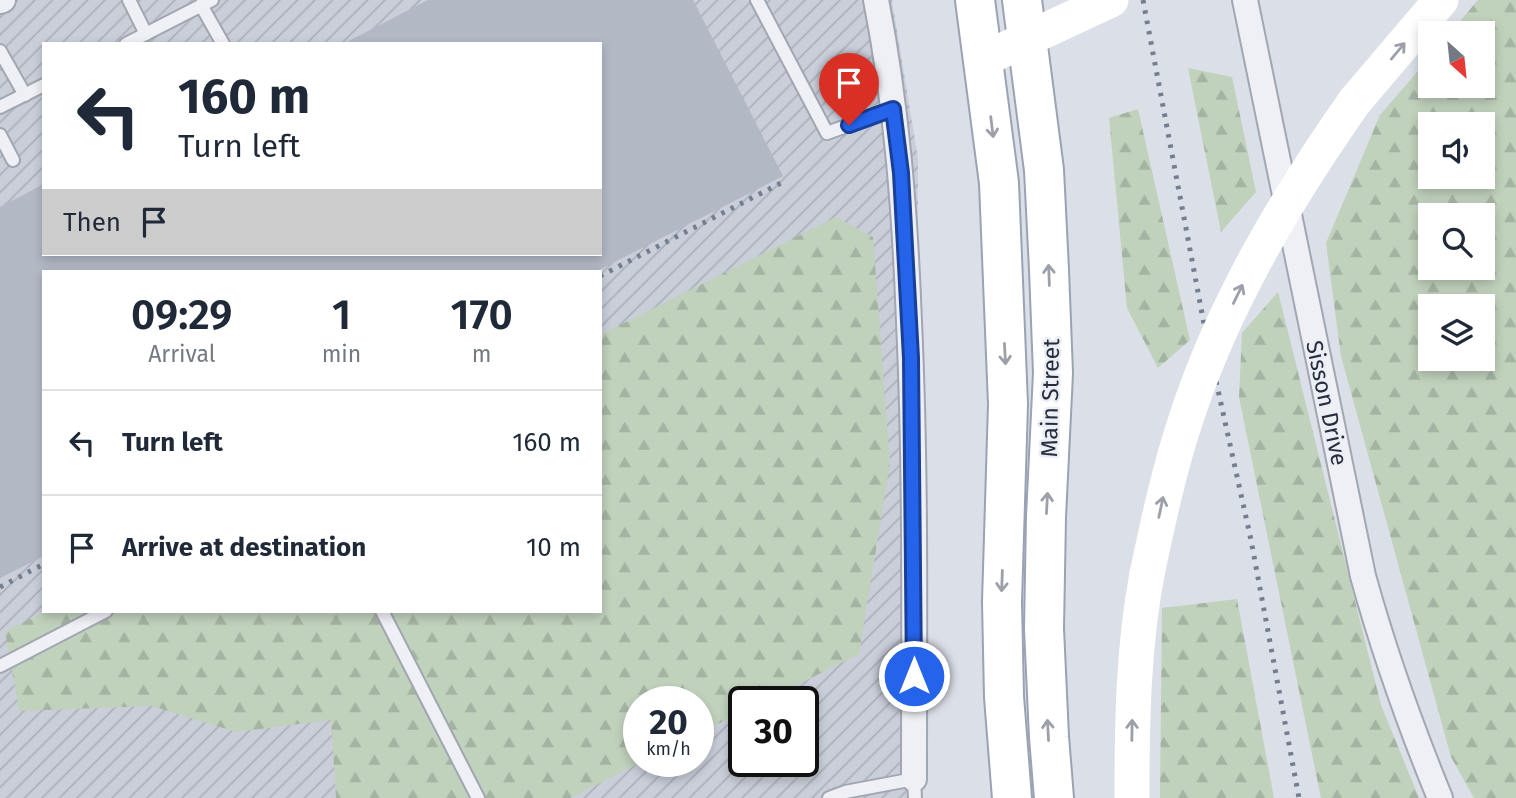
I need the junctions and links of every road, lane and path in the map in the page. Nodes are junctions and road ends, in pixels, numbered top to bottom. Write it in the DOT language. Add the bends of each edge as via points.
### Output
graph roads {
  1 [pos="129,0"];
  2 [pos="757,0"];
  3 [pos="876,0"];
  4 [pos="975,0"];
  5 [pos="1022,0"];
  6 [pos="1111,0"];
  7 [pos="1245,0"];
  8 [pos="1441,0"];
  9 [pos="207,3"];
  10 [pos="146,34"];
  11 [pos="1028,40"];
  12 [pos="130,42"];
  13 [pos="222,42"];
  14 [pos="0,51"];
  15 [pos="984,59"];
  16 [pos="42,86"];
  17 [pos="24,95"];
  18 [pos="0,107"];
  19 [pos="893,109"];
  20 [pos="0,135"];
  21 [pos="13,160"];
  22 [pos="102,613"];
  23 [pos="383,613"];
  24 [pos="0,666"];
  25 [pos="915,789"];
  26 [pos="478,798"];
  27 [pos="829,798"];
  28 [pos="1012,798"];
  29 [pos="1054,798"];
  30 [pos="1132,798"];
  31 [pos="1440,798"];
  1 -- 10 [label="lane"];
  2 -- 19 [label="lane" via="827,133"];
  3 -- 19 [label="street"];
  4 -- 15 [label="main road, Main Street"];
  5 -- 11 [label="main road, Main Street"];
  6 -- 11 [label="street"];
  7 -- 31 [label="street, Sisson Drive" via="1363,576 1389,665"];
  30 -- 8 [label="street, one-way, bridge" via="1140,612 1166,485 1187,417 1238,293 1297,186 1355,101"];
  9 -- 10 [label="lane"];
  9 -- 13 [label="lane"];
  10 -- 12 [label="lane"];
  11 -- 15 [label="street"];
  29 -- 11 [label="main road, Main Street, one-way" via="1044,629 1052,360 1044,170"];
  14 -- 17 [label="lane"];
  15 -- 28 [label="main road, Main Street, one-way" via="999,183 1008,404 1002,602"];
  16 -- 17 [label="lane"];
  17 -- 18 [label="lane"];
  19 -- 25 [label="street" via="911,358"];
  20 -- 21 [label="lane"];
  22 -- 24 [label="lane"];
  23 -- 26 [label="lane"];
  25 -- 27 [label="lane" via="845,792"];
}
